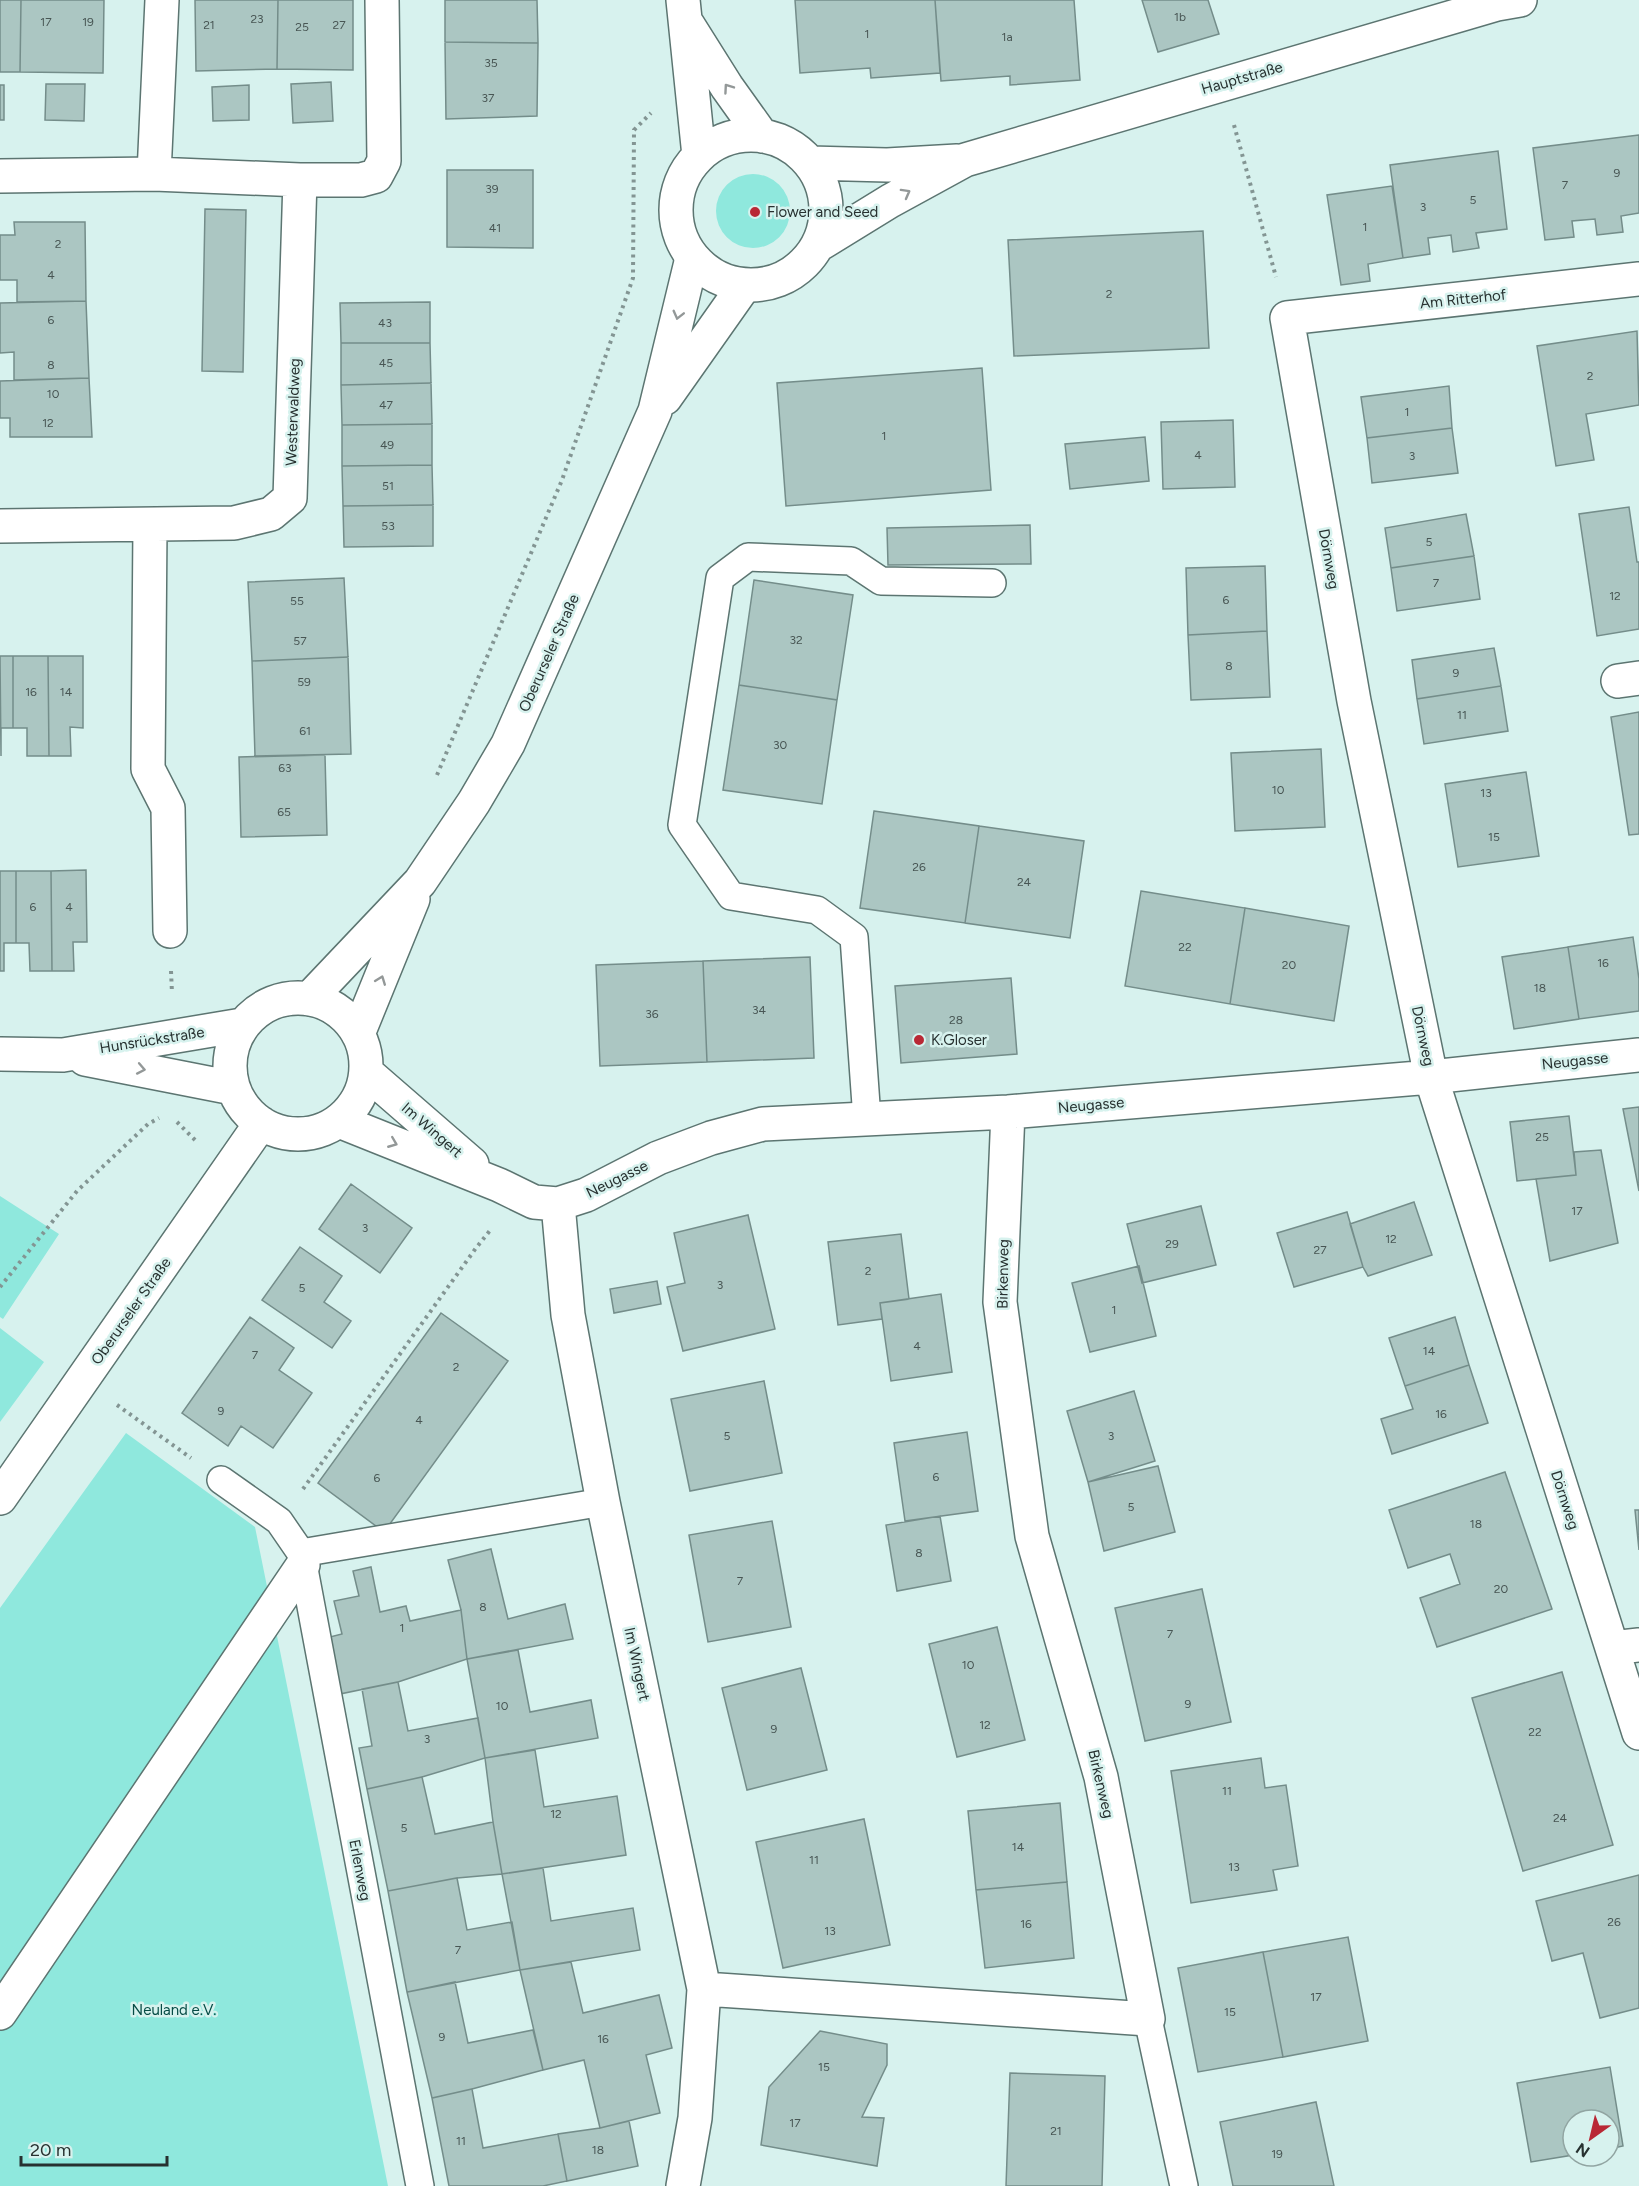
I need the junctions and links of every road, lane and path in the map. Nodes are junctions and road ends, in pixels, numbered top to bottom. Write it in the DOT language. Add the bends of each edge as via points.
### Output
graph roads {
  1 [pos="162,0"];
  2 [pos="382,0"];
  3 [pos="1520,0"];
  4 [pos="684,10"];
  5 [pos="653,111"];
  6 [pos="762,136"];
  7 [pos="1240,147"];
  8 [pos="699,156"];
  9 [pos="965,160"];
  10 [pos="810,163"];
  11 [pos="154,174"];
  12 [pos="0,176"];
  13 [pos="300,180"];
  14 [pos="820,244"];
  15 [pos="692,258"];
  16 [pos="1639,279"];
  17 [pos="744,286"];
  18 [pos="1287,318"];
  19 [pos="655,411"];
  20 [pos="0,526"];
  21 [pos="150,526"];
  22 [pos="992,583"];
  23 [pos="435,780"];
  24 [pos="420,882"];
  25 [pos="170,931"];
  26 [pos="310,998"];
  27 [pos="242,1025"];
  28 [pos="358,1034"];
  29 [pos="0,1054"];
  30 [pos="63,1054"];
  31 [pos="1639,1055"];
  32 [pos="366,1072"];
  33 [pos="1431,1077"];
  34 [pos="233,1088"];
  35 [pos="1008,1112"];
  36 [pos="867,1119"];
  37 [pos="339,1121"];
  38 [pos="261,1123"];
  39 [pos="148,1124"];
  40 [pos="510,1190"];
  41 [pos="558,1204"];
  42 [pos="0,1287"];
  43 [pos="83,1380"];
  44 [pos="221,1480"];
  45 [pos="0,1498"];
  46 [pos="603,1502"];
  47 [pos="279,1521"];
  48 [pos="302,1559"];
  49 [pos="1625,1647"];
  50 [pos="1639,1733"];
  51 [pos="704,1989"];
  52 [pos="0,2013"];
  53 [pos="1148,2019"];
  54 [pos="420,2186"];
  55 [pos="683,2186"];
  56 [pos="1184,2186"];
  1 -- 11 [label="street"];
  2 -- 13 [label="street" via="384,161 376,176 361,180"];
  3 -- 9 [label="street, Hauptstraße"];
  6 -- 4 [label="street, one-way" via="727,87"];
  4 -- 8 [label="street"];
  5 -- 23 [label="path" via="634,130 633,278 562,480"];
  6 -- 8 [label="street" via="717,142"];
  6 -- 10 [label="street" via="781,140"];
  7 -- 18 [label="path"];
  8 -- 15 [label="street" via="685,174 676,216 681,239"];
  9 -- 10 [label="street, Hauptstraße" via="887,165"];
  14 -- 9 [label="street, Hauptstraße, one-way"];
  10 -- 14 [label="street" via="827,202"];
  11 -- 12 [label="street"];
  11 -- 13 [label="street"];
  13 -- 21 [label="street, Westerwaldweg" via="290,498 271,514 234,524"];
  14 -- 17 [label="street" via="807,262 788,277 767,285"];
  15 -- 17 [label="street" via="707,272"];
  15 -- 19 [label="street, Oberurseler Straße, one-way"];
  16 -- 18 [label="street, Am Ritterhof"];
  17 -- 19 [label="street, Oberurseler Straße"];
  18 -- 33 [label="street, Dörnweg" via="1354,701"];
  19 -- 24 [label="street, Oberurseler Straße" via="508,744"];
  20 -- 21 [label="street, Westerwaldweg"];
  21 -- 25 [label="street" via="148,769 168,808"];
  22 -- 36 [label="lane" via="881,581 851,561 748,557 720,578 682,825 731,896 817,910 854,937"];
  24 -- 26 [label="street, Oberurseler Straße"];
  28 -- 24 [label="street, Oberurseler Straße, one-way"];
  26 -- 27 [label="street" via="282,999 260,1008"];
  26 -- 28 [label="street" via="330,1005 346,1017"];
  27 -- 30 [label="street, Hunsrückstraße"];
  27 -- 34 [label="street" via="232,1044 228,1066"];
  28 -- 32 [label="street" via="364,1046"];
  29 -- 30 [label="street, Hunsrückstraße"];
  30 -- 34 [label="street, Hunsrückstraße, one-way"];
  31 -- 33 [label="street, Neugasse"];
  32 -- 37 [label="street" via="362,1091"];
  32 -- 40 [label="street, Im Wingert" via="458,1154"];
  33 -- 35 [label="street, Neugasse"];
  33 -- 49 [label="street, Dörnweg"];
  34 -- 38 [label="street" via="244,1108"];
  35 -- 36 [label="street, Neugasse"];
  35 -- 53 [label="street, Birkenweg" via="1000,1302 1032,1536 1101,1777"];
  36 -- 41 [label="street, Neugasse" via="763,1124 711,1138"];
  37 -- 38 [label="street" via="300,1135 279,1132"];
  37 -- 40 [label="street, Im Wingert, one-way"];
  38 -- 43 [label="street, Oberurseler Straße"];
  39 -- 42 [label="path" via="77,1191"];
  40 -- 41 [label="street, Im Wingert" via="534,1202"];
  40 -- 47 [label="path" via="476,1248"];
  41 -- 46 [label="street, Im Wingert" via="568,1315"];
  43 -- 44 [label="path"];
  43 -- 45 [label="street, Oberurseler Straße"];
  44 -- 47 [label="lane, Erlenweg"];
  46 -- 48 [label="lane"];
  46 -- 51 [label="street, Im Wingert"];
  47 -- 48 [label="lane, Erlenweg"];
  48 -- 52 [label="street"];
  48 -- 54 [label="lane, Erlenweg"];
  49 -- 50 [label="street, Dörnweg"];
  51 -- 53 [label="street"];
  51 -- 55 [label="street, Im Wingert" via="695,2118"];
  53 -- 56 [label="lane"];
}
